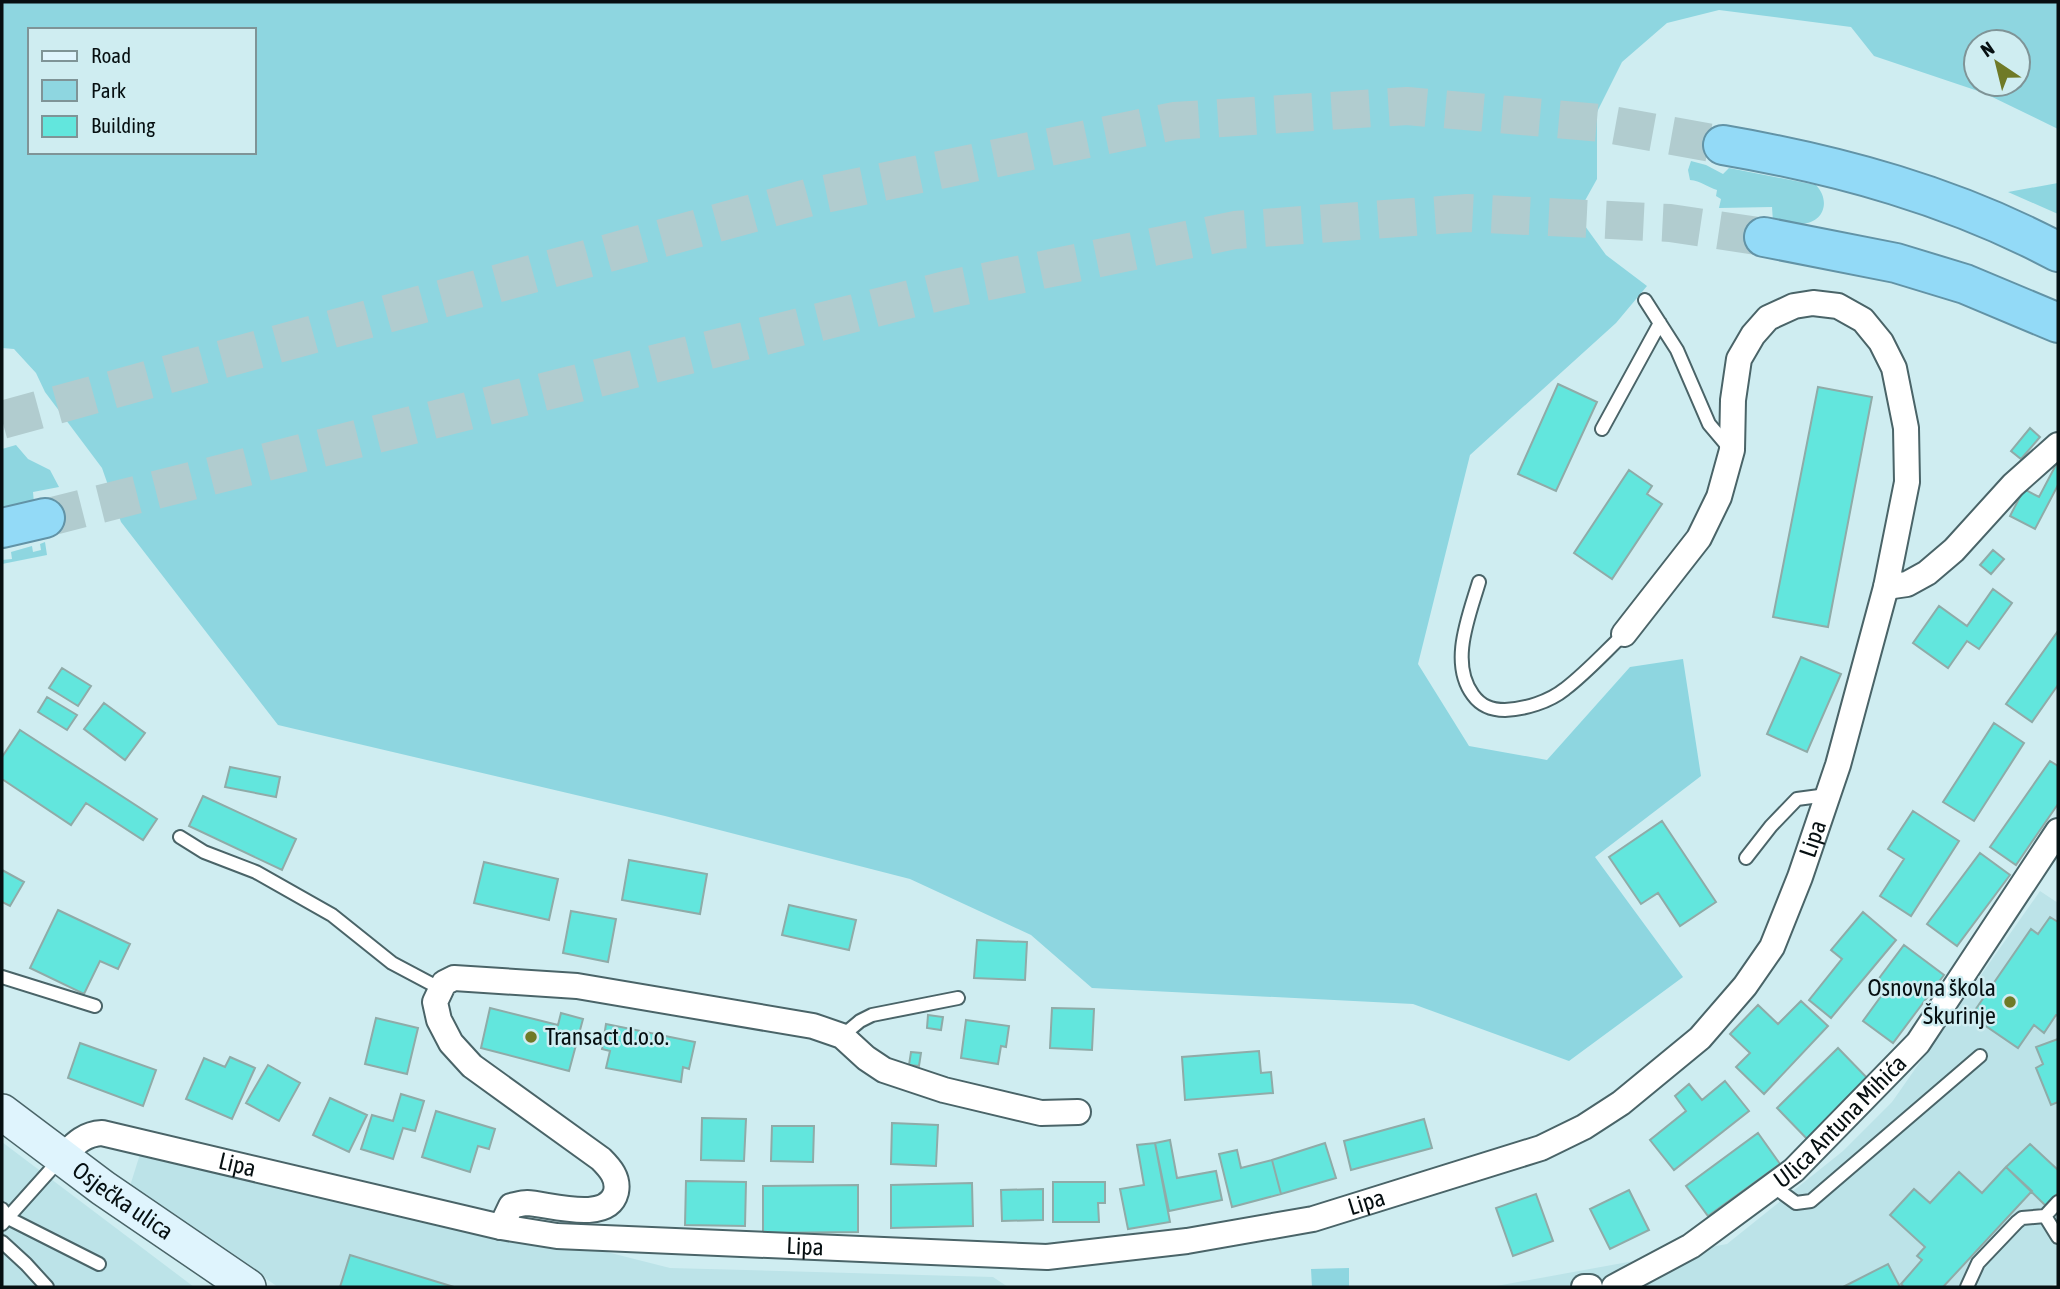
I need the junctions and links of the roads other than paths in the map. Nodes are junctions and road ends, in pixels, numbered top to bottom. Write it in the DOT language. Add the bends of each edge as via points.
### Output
graph roads {
  1 [pos="1723,145"];
  2 [pos="1763,237"];
  3 [pos="2058,252"];
  4 [pos="1645,300"];
  5 [pos="1660,323"];
  6 [pos="2058,323"];
  7 [pos="1602,429"];
  8 [pos="2058,445"];
  9 [pos="1732,450"];
  10 [pos="45,519"];
  11 [pos="2,528"];
  12 [pos="1479,582"];
  13 [pos="1886,587"];
  14 [pos="1624,634"];
  15 [pos="1828,795"];
  16 [pos="2058,831"];
  17 [pos="180,838"];
  18 [pos="1746,858"];
  19 [pos="2,978"];
  20 [pos="441,989"];
  21 [pos="958,998"];
  22 [pos="95,1006"];
  23 [pos="842,1036"];
  24 [pos="1980,1056"];
  25 [pos="2,1112"];
  26 [pos="1078,1112"];
  27 [pos="62,1157"];
  28 [pos="1773,1186"];
  29 [pos="2058,1202"];
  30 [pos="2045,1216"];
  31 [pos="4,1217"];
  32 [pos="501,1227"];
  33 [pos="2058,1237"];
  34 [pos="2,1242"];
  35 [pos="99,1265"];
  36 [pos="47,1287"];
  37 [pos="248,1287"];
  38 [pos="1584,1287"];
  39 [pos="1590,1287"];
  40 [pos="1614,1287"];
  41 [pos="1967,1287"];
  1 -- 3 [label="highway" via="1855,172 1917,192"];
  2 -- 6 [label="highway" via="1896,263 1965,284"];
  4 -- 5 [label="lane"];
  5 -- 7 [label="lane"];
  5 -- 9 [label="lane" via="1677,350 1709,424"];
  8 -- 13 [label="street" via="2013,485 1954,551 1907,584"];
  9 -- 13 [label="street, Lipa" via="1732,400 1739,359 1768,318 1812,303 1838,306 1863,320 1894,368 1906,428 1907,482"];
  9 -- 14 [label="street, Lipa" via="1719,497 1699,538"];
  10 -- 11 [label="highway"];
  12 -- 14 [label="lane" via="1466,624 1464,683 1479,703 1494,710 1541,702 1564,690"];
  13 -- 15 [label="street, Lipa"];
  15 -- 18 [label="lane" via="1797,799"];
  15 -- 32 [label="street, Lipa" via="1772,947 1700,1038 1622,1103 1584,1127 1450,1178 1312,1219 1187,1241 1047,1257 557,1236"];
  16 -- 28 [label="street, Ulica Antuna Mihića" via="1918,1043"];
  17 -- 20 [label="lane" via="256,872 332,915 393,963"];
  19 -- 22 [label="lane"];
  20 -- 23 [label="street" via="443,982 454,978 577,986 813,1026"];
  20 -- 32 [label="street" via="435,1002 451,1043 472,1066 601,1159 617,1184 615,1196 590,1211 525,1203 511,1206"];
  21 -- 23 [label="lane" via="872,1016"];
  23 -- 26 [label="street" via="884,1070 944,1090 1041,1113"];
  24 -- 28 [label="lane" via="1811,1201 1796,1203"];
  25 -- 27 [label="main road, Osječka ulica"];
  27 -- 31 [label="lane"];
  27 -- 32 [label="street, Lipa" via="80,1139 102,1133"];
  27 -- 37 [label="main road, Osječka ulica"];
  28 -- 40 [label="street, Ulica Antuna Mihića" via="1691,1245"];
  29 -- 30 [label="lane"];
  30 -- 33 [label="lane"];
  30 -- 41 [label="lane" via="2017,1222 1978,1263"];
  31 -- 35 [label="lane"];
  34 -- 36 [label="lane"];
  38 -- 39 [label="street"];
}
